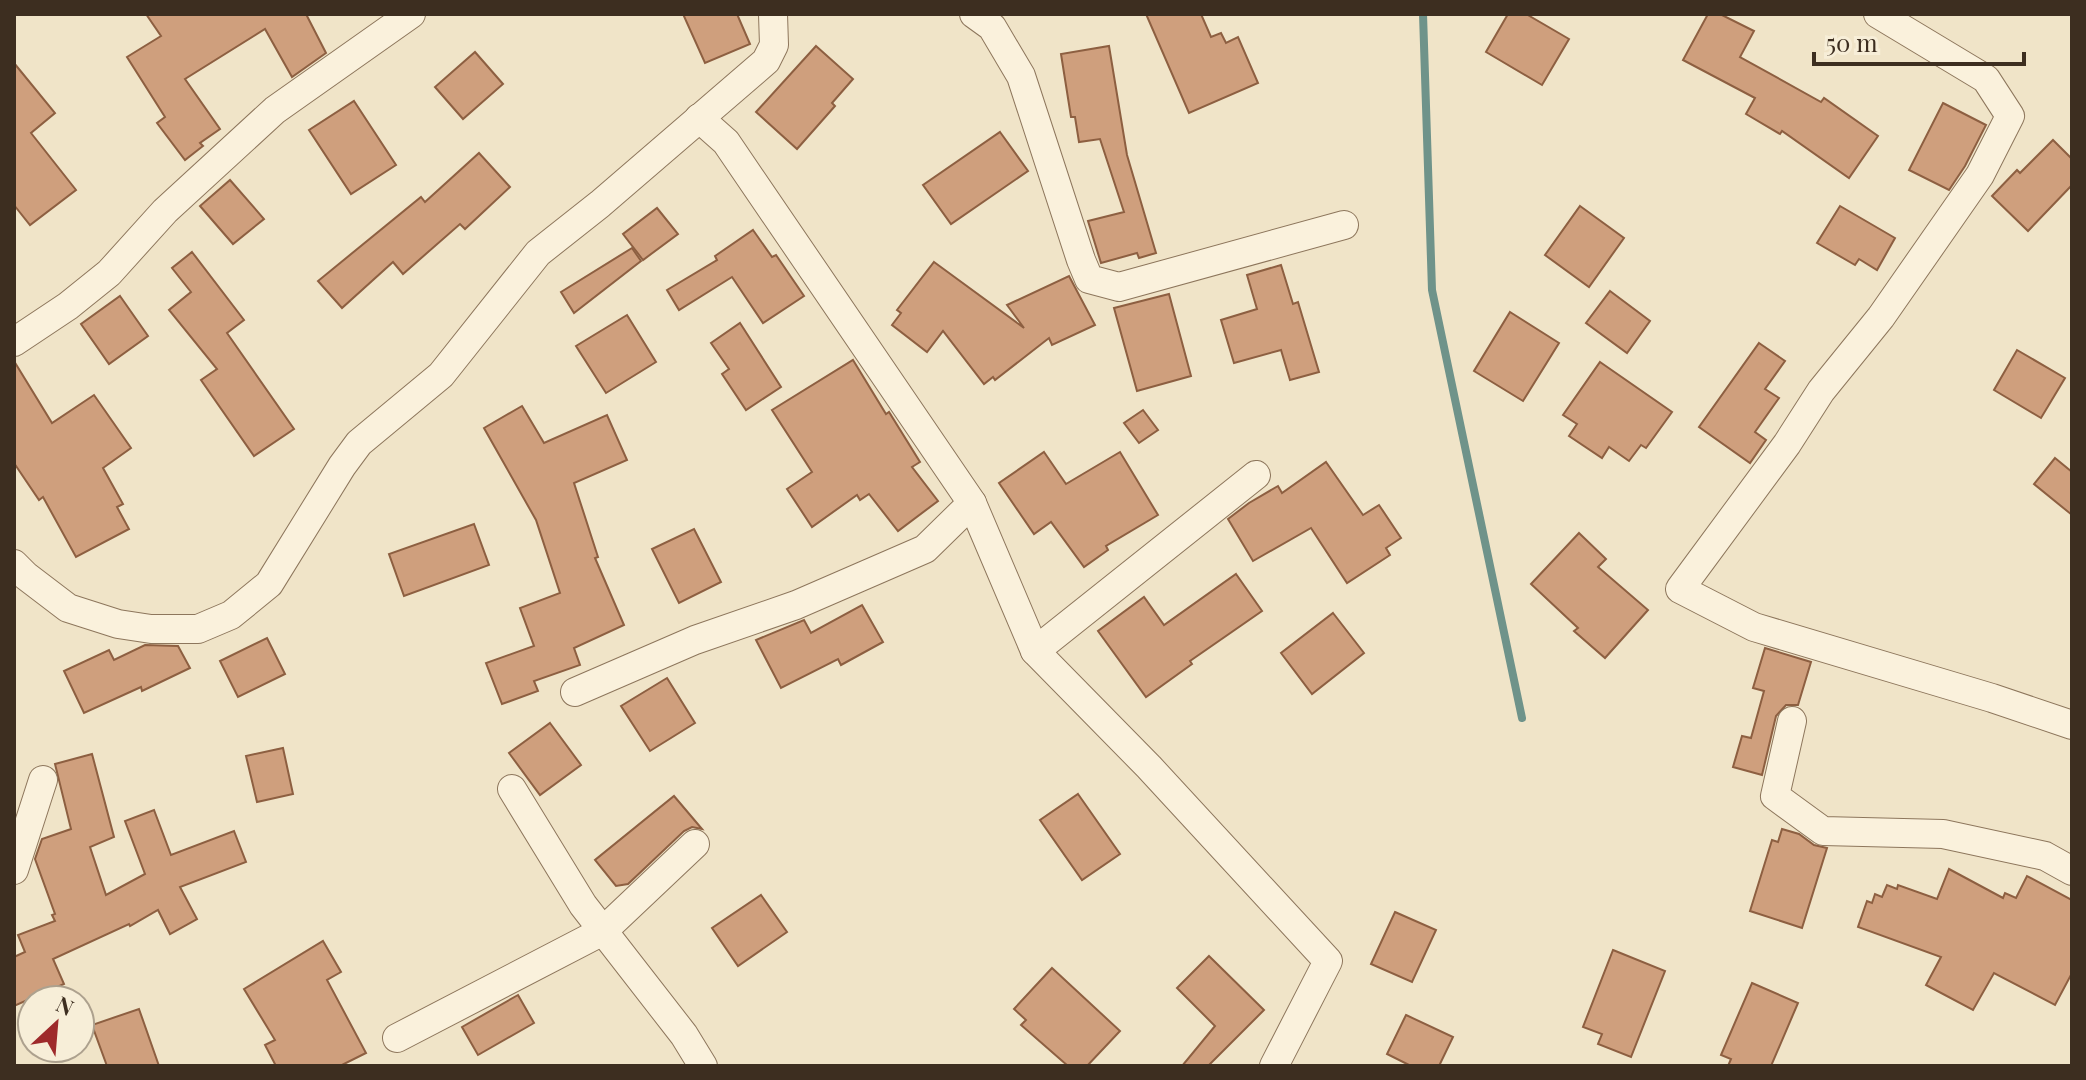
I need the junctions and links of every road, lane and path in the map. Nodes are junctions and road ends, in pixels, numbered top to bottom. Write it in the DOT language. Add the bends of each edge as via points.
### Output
graph roads {
  1 [pos="411,14"];
  2 [pos="773,14"];
  3 [pos="974,14"];
  4 [pos="1878,14"];
  5 [pos="699,118"];
  6 [pos="1344,225"];
  7 [pos="14,342"];
  8 [pos="1256,475"];
  9 [pos="972,503"];
  10 [pos="14,564"];
  11 [pos="1035,651"];
  12 [pos="575,692"];
  13 [pos="1792,721"];
  14 [pos="2072,725"];
  15 [pos="43,780"];
  16 [pos="512,789"];
  17 [pos="695,844"];
  18 [pos="14,870"];
  19 [pos="2072,871"];
  20 [pos="603,931"];
  21 [pos="397,1038"];
  22 [pos="703,1066"];
  23 [pos="1274,1066"];
  1 -- 7 [label="street" via="275,110 165,211 109,273"];
  2 -- 5 [label="street" via="774,45 766,61"];
  3 -- 6 [label="street" via="992,27 1021,76 1089,279 1119,287"];
  4 -- 14 [label="street" via="1986,79 2010,116 1980,175 1881,317 1821,391 1680,589 1754,627"];
  5 -- 9 [label="street" via="726,142"];
  5 -- 10 [label="street" via="538,253 441,375 359,443 269,584 231,615 198,629 118,624 68,608"];
  8 -- 11 [label="street"];
  9 -- 11 [label="street"];
  9 -- 12 [label="street" via="925,549"];
  11 -- 23 [label="street" via="1328,961"];
  13 -- 19 [label="street" via="1775,796 1823,831 1943,834 2045,856"];
  15 -- 18 [label="street"];
  16 -- 20 [label="street"];
  17 -- 20 [label="street"];
  20 -- 21 [label="street"];
  20 -- 22 [label="street"];
}
